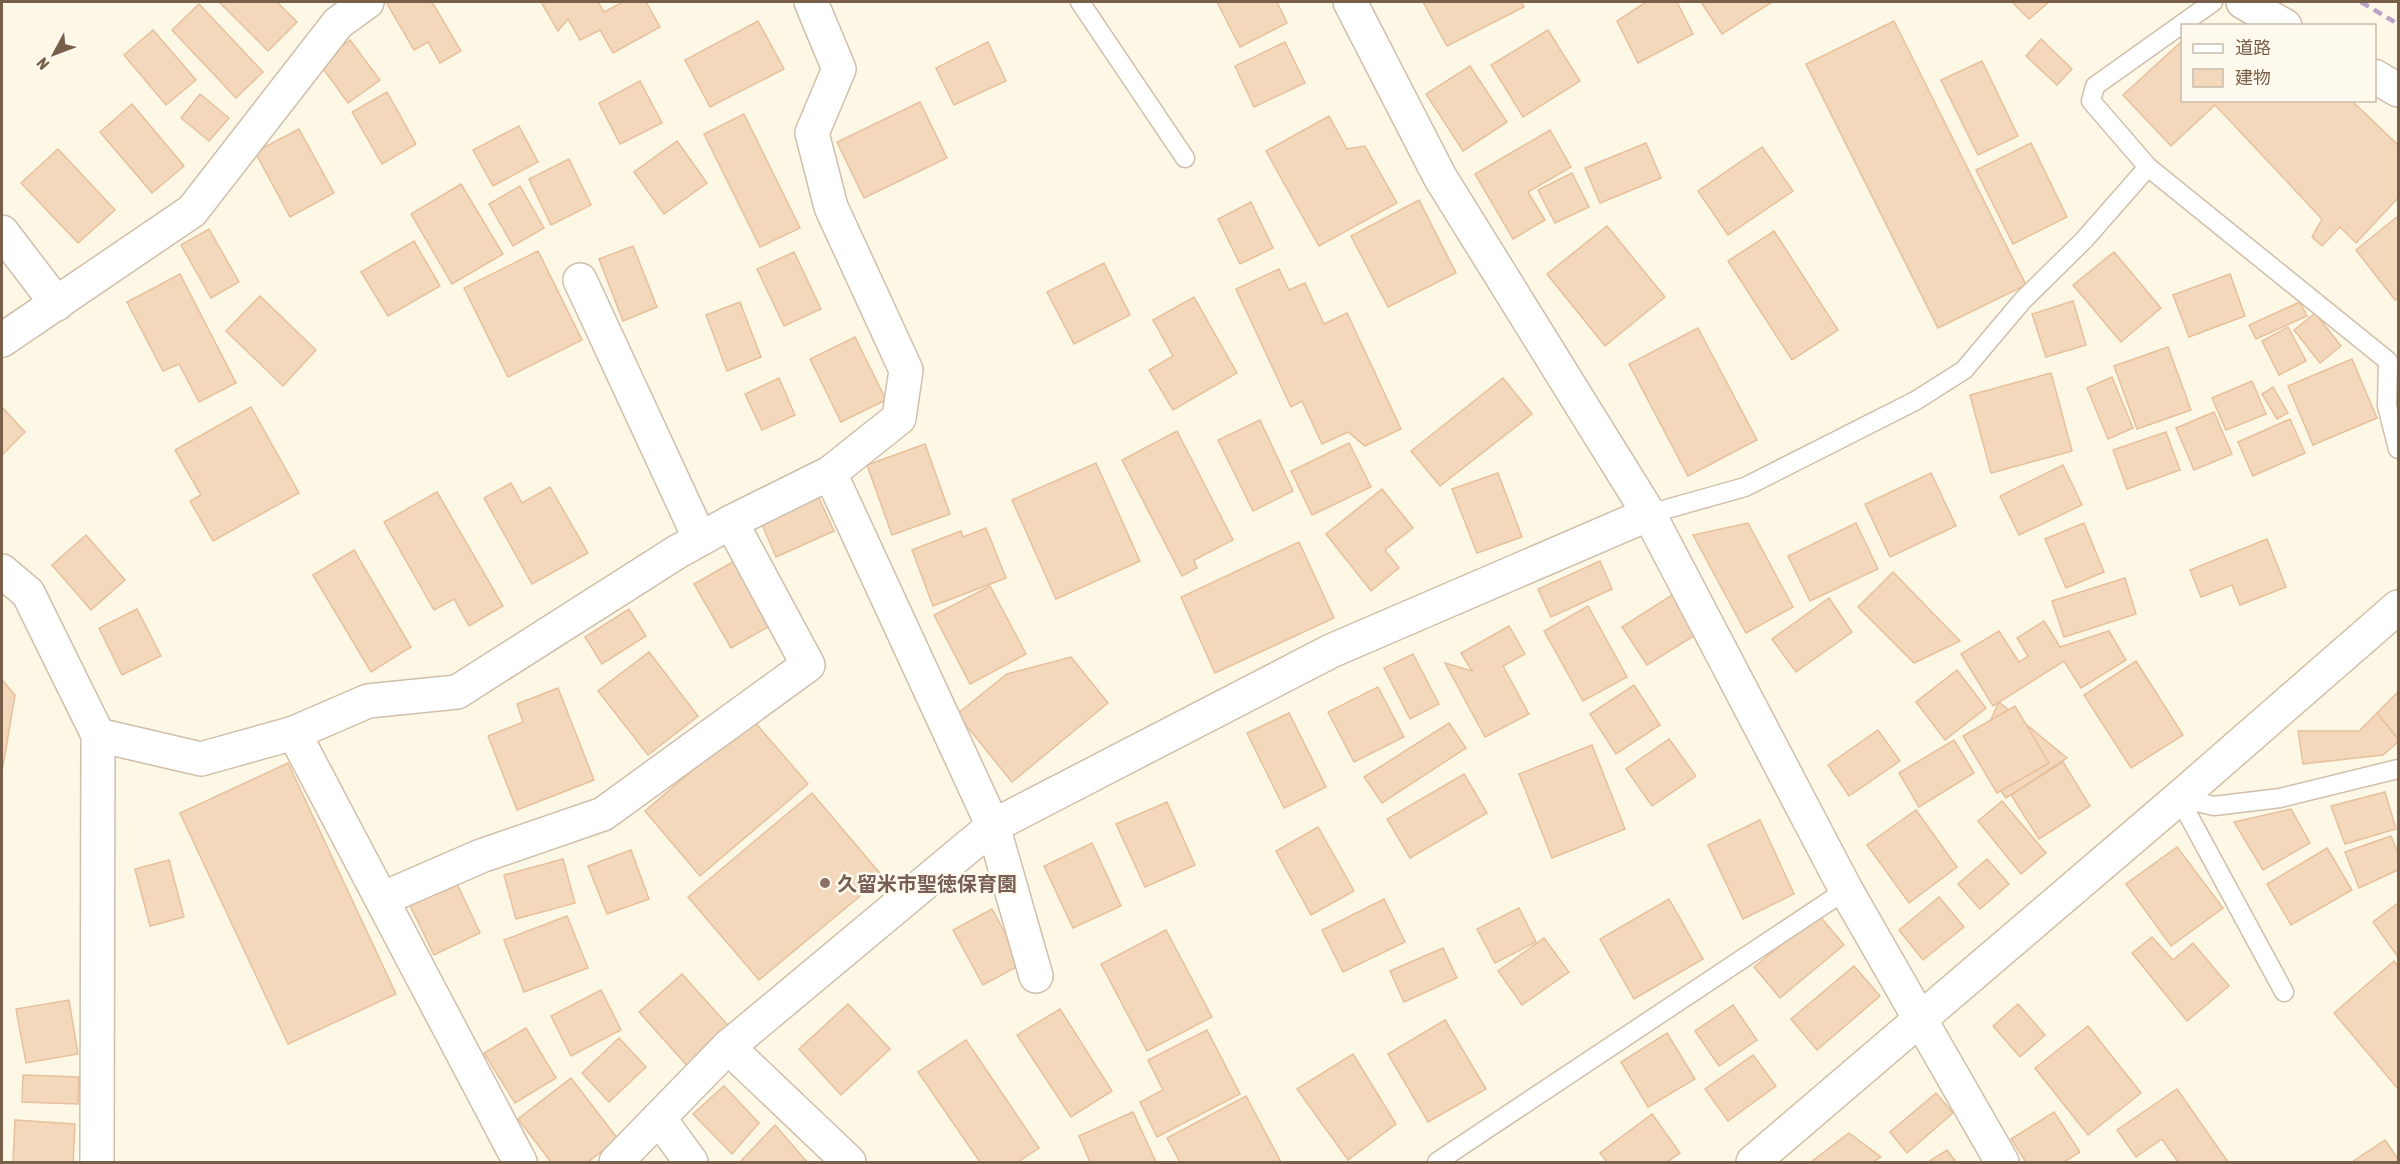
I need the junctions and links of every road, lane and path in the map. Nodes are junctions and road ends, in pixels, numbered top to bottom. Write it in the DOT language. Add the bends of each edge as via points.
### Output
graph roads {
  1 [pos="367,2"];
  2 [pos="810,2"];
  3 [pos="1080,2"];
  4 [pos="1350,2"];
  5 [pos="2213,2"];
  6 [pos="2243,2"];
  7 [pos="2182,24"];
  8 [pos="2282,24"];
  9 [pos="2181,25"];
  10 [pos="2376,77"];
  11 [pos="2398,90"];
  12 [pos="1185,158"];
  13 [pos="2148,167"];
  14 [pos="2,232"];
  15 [pos="580,280"];
  16 [pos="57,304"];
  17 [pos="2,340"];
  18 [pos="2398,449"];
  19 [pos="830,474"];
  20 [pos="1649,514"];
  21 [pos="731,522"];
  22 [pos="700,539"];
  23 [pos="2,571"];
  24 [pos="2398,607"];
  25 [pos="294,733"];
  26 [pos="98,735"];
  27 [pos="2398,769"];
  28 [pos="2179,798"];
  29 [pos="993,826"];
  30 [pos="1846,890"];
  31 [pos="382,899"];
  32 [pos="1036,976"];
  33 [pos="2284,992"];
  34 [pos="1919,1019"];
  35 [pos="728,1047"];
  36 [pos="659,1118"];
  37 [pos="97,1162"];
  38 [pos="520,1162"];
  39 [pos="616,1162"];
  40 [pos="691,1162"];
  41 [pos="849,1162"];
  42 [pos="1437,1162"];
  43 [pos="1753,1162"];
  44 [pos="2002,1162"];
  1 -- 16 [label="street" via="338,23 192,211"];
  2 -- 19 [label="street" via="839,69 812,133 831,207 906,370 899,418"];
  3 -- 12 [label="lane"];
  4 -- 20 [label="street" via="1440,177"];
  5 -- 7 [label="lane"];
  6 -- 8 [label="street"];
  9 -- 13 [label="lane" via="2095,86 2091,101"];
  10 -- 11 [label="street"];
  13 -- 18 [label="lane" via="2388,361 2387,406"];
  13 -- 20 [label="lane" via="2084,240 2023,300 1964,370 1915,401 1745,487"];
  14 -- 16 [label="street"];
  15 -- 22 [label="street"];
  16 -- 17 [label="street"];
  19 -- 21 [label="street"];
  19 -- 29 [label="street"];
  20 -- 29 [label="street" via="1331,651"];
  20 -- 30 [label="street"];
  21 -- 22 [label="street"];
  21 -- 31 [label="street" via="808,665 603,813 481,856"];
  22 -- 25 [label="street" via="457,692 368,701"];
  23 -- 26 [label="street" via="28,593"];
  24 -- 28 [label="street"];
  25 -- 26 [label="street" via="201,759"];
  25 -- 31 [label="street"];
  26 -- 37 [label="street"];
  27 -- 28 [label="lane" via="2280,798 2214,806"];
  28 -- 33 [label="lane"];
  28 -- 34 [label="street"];
  29 -- 32 [label="street"];
  29 -- 35 [label="street"];
  30 -- 34 [label="street"];
  30 -- 42 [label="lane"];
  31 -- 38 [label="street"];
  34 -- 43 [label="street"];
  34 -- 44 [label="street"];
  35 -- 36 [label="street"];
  35 -- 41 [label="street"];
  36 -- 39 [label="street"];
  36 -- 40 [label="street"];
}
